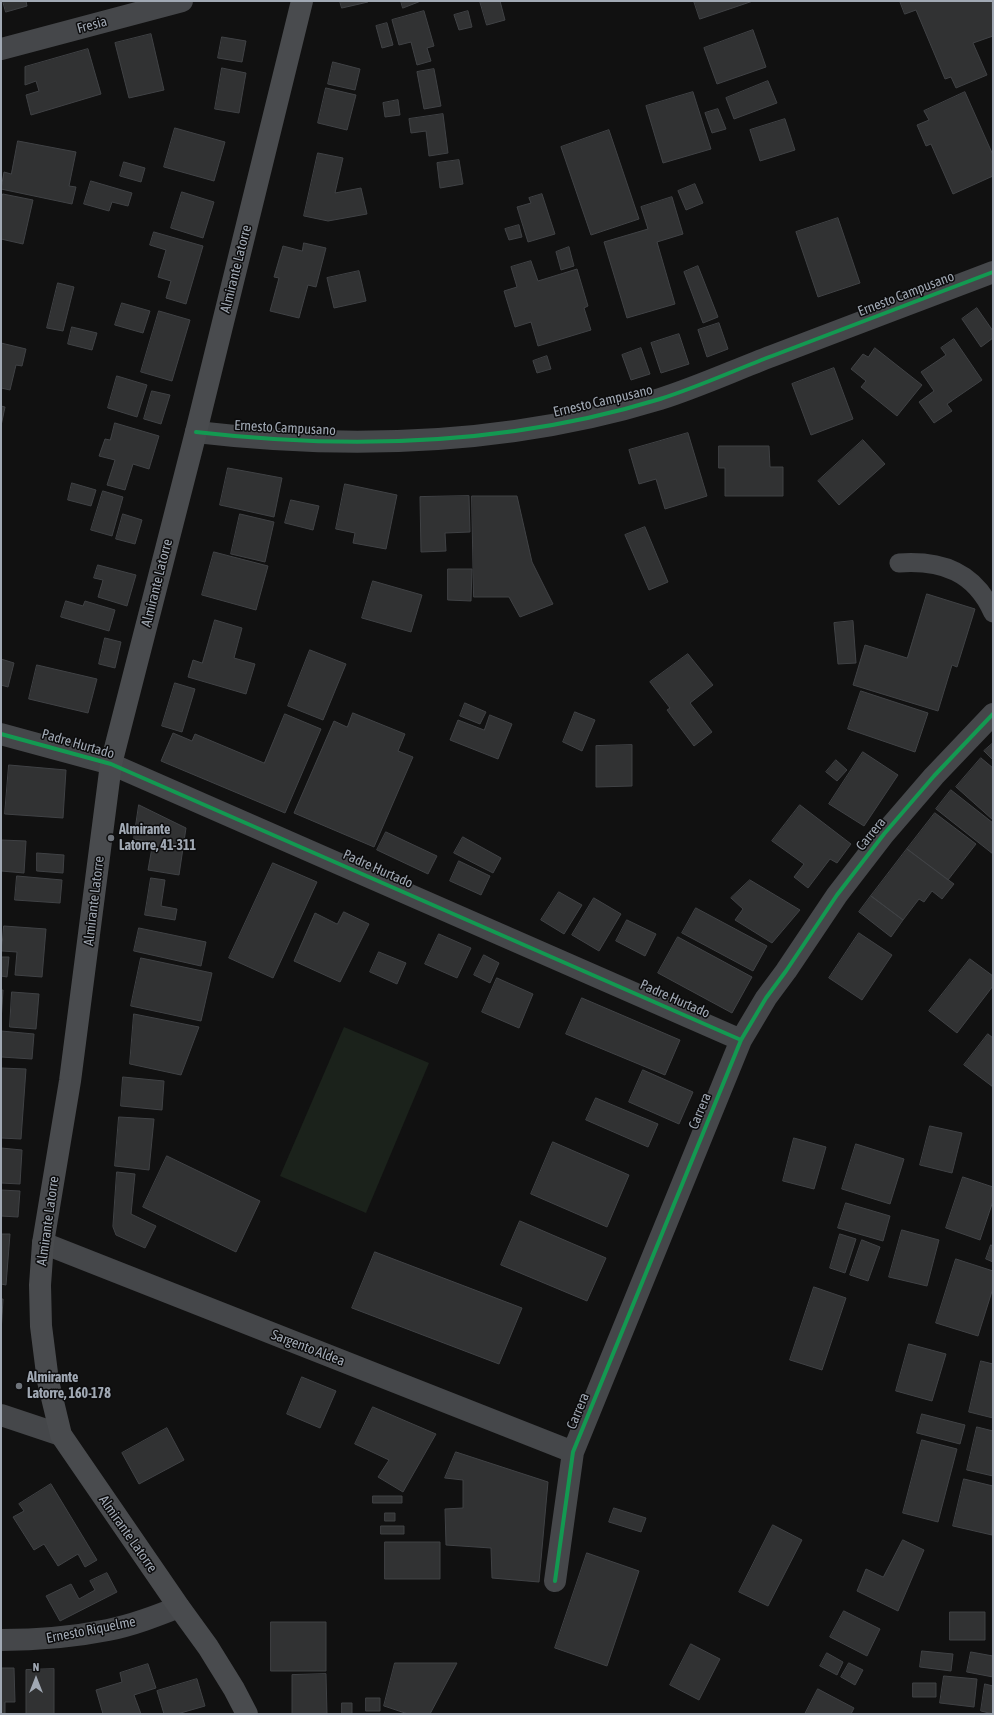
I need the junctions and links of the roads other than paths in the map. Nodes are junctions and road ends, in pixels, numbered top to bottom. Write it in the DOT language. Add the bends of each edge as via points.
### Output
graph roads {
  1 [pos="182,1"];
  2 [pos="302,1"];
  3 [pos="1,50"];
  4 [pos="993,272"];
  5 [pos="196,432"];
  6 [pos="899,564"];
  7 [pos="993,613"];
  8 [pos="993,714"];
  9 [pos="1,734"];
  10 [pos="111,764"];
  11 [pos="741,1040"];
  12 [pos="43,1244"];
  13 [pos="1,1415"];
  14 [pos="61,1435"];
  15 [pos="573,1452"];
  16 [pos="555,1581"];
  17 [pos="179,1607"];
  18 [pos="1,1640"];
  19 [pos="247,1714"];
  1 -- 3 [label="street, Fresia"];
  2 -- 5 [label="main road, Almirante Latorre"];
  4 -- 5 [label="street, Ernesto Campusano" via="660,399 543,426 432,440 367,443 253,439"];
  5 -- 10 [label="main road, Almirante Latorre"];
  6 -- 7 [label="lane" via="937,564 955,571 978,588 987,599"];
  8 -- 11 [label="street, Carrera" via="934,776 841,889 766,998"];
  9 -- 10 [label="street, Padre Hurtado"];
  10 -- 11 [label="street, Padre Hurtado"];
  10 -- 12 [label="main road, Almirante Latorre" via="70,1081"];
  11 -- 15 [label="street, Carrera"];
  12 -- 14 [label="main road, Almirante Latorre" via="41,1326 48,1381"];
  12 -- 15 [label="street, Sargento Aldea"];
  13 -- 14 [label="street"];
  14 -- 17 [label="main road, Almirante Latorre"];
  15 -- 16 [label="street, Carrera"];
  17 -- 18 [label="street, Ernesto Riquelme" via="110,1630 58,1638"];
  17 -- 19 [label="main road, Almirante Latorre" via="208,1647"];
}
